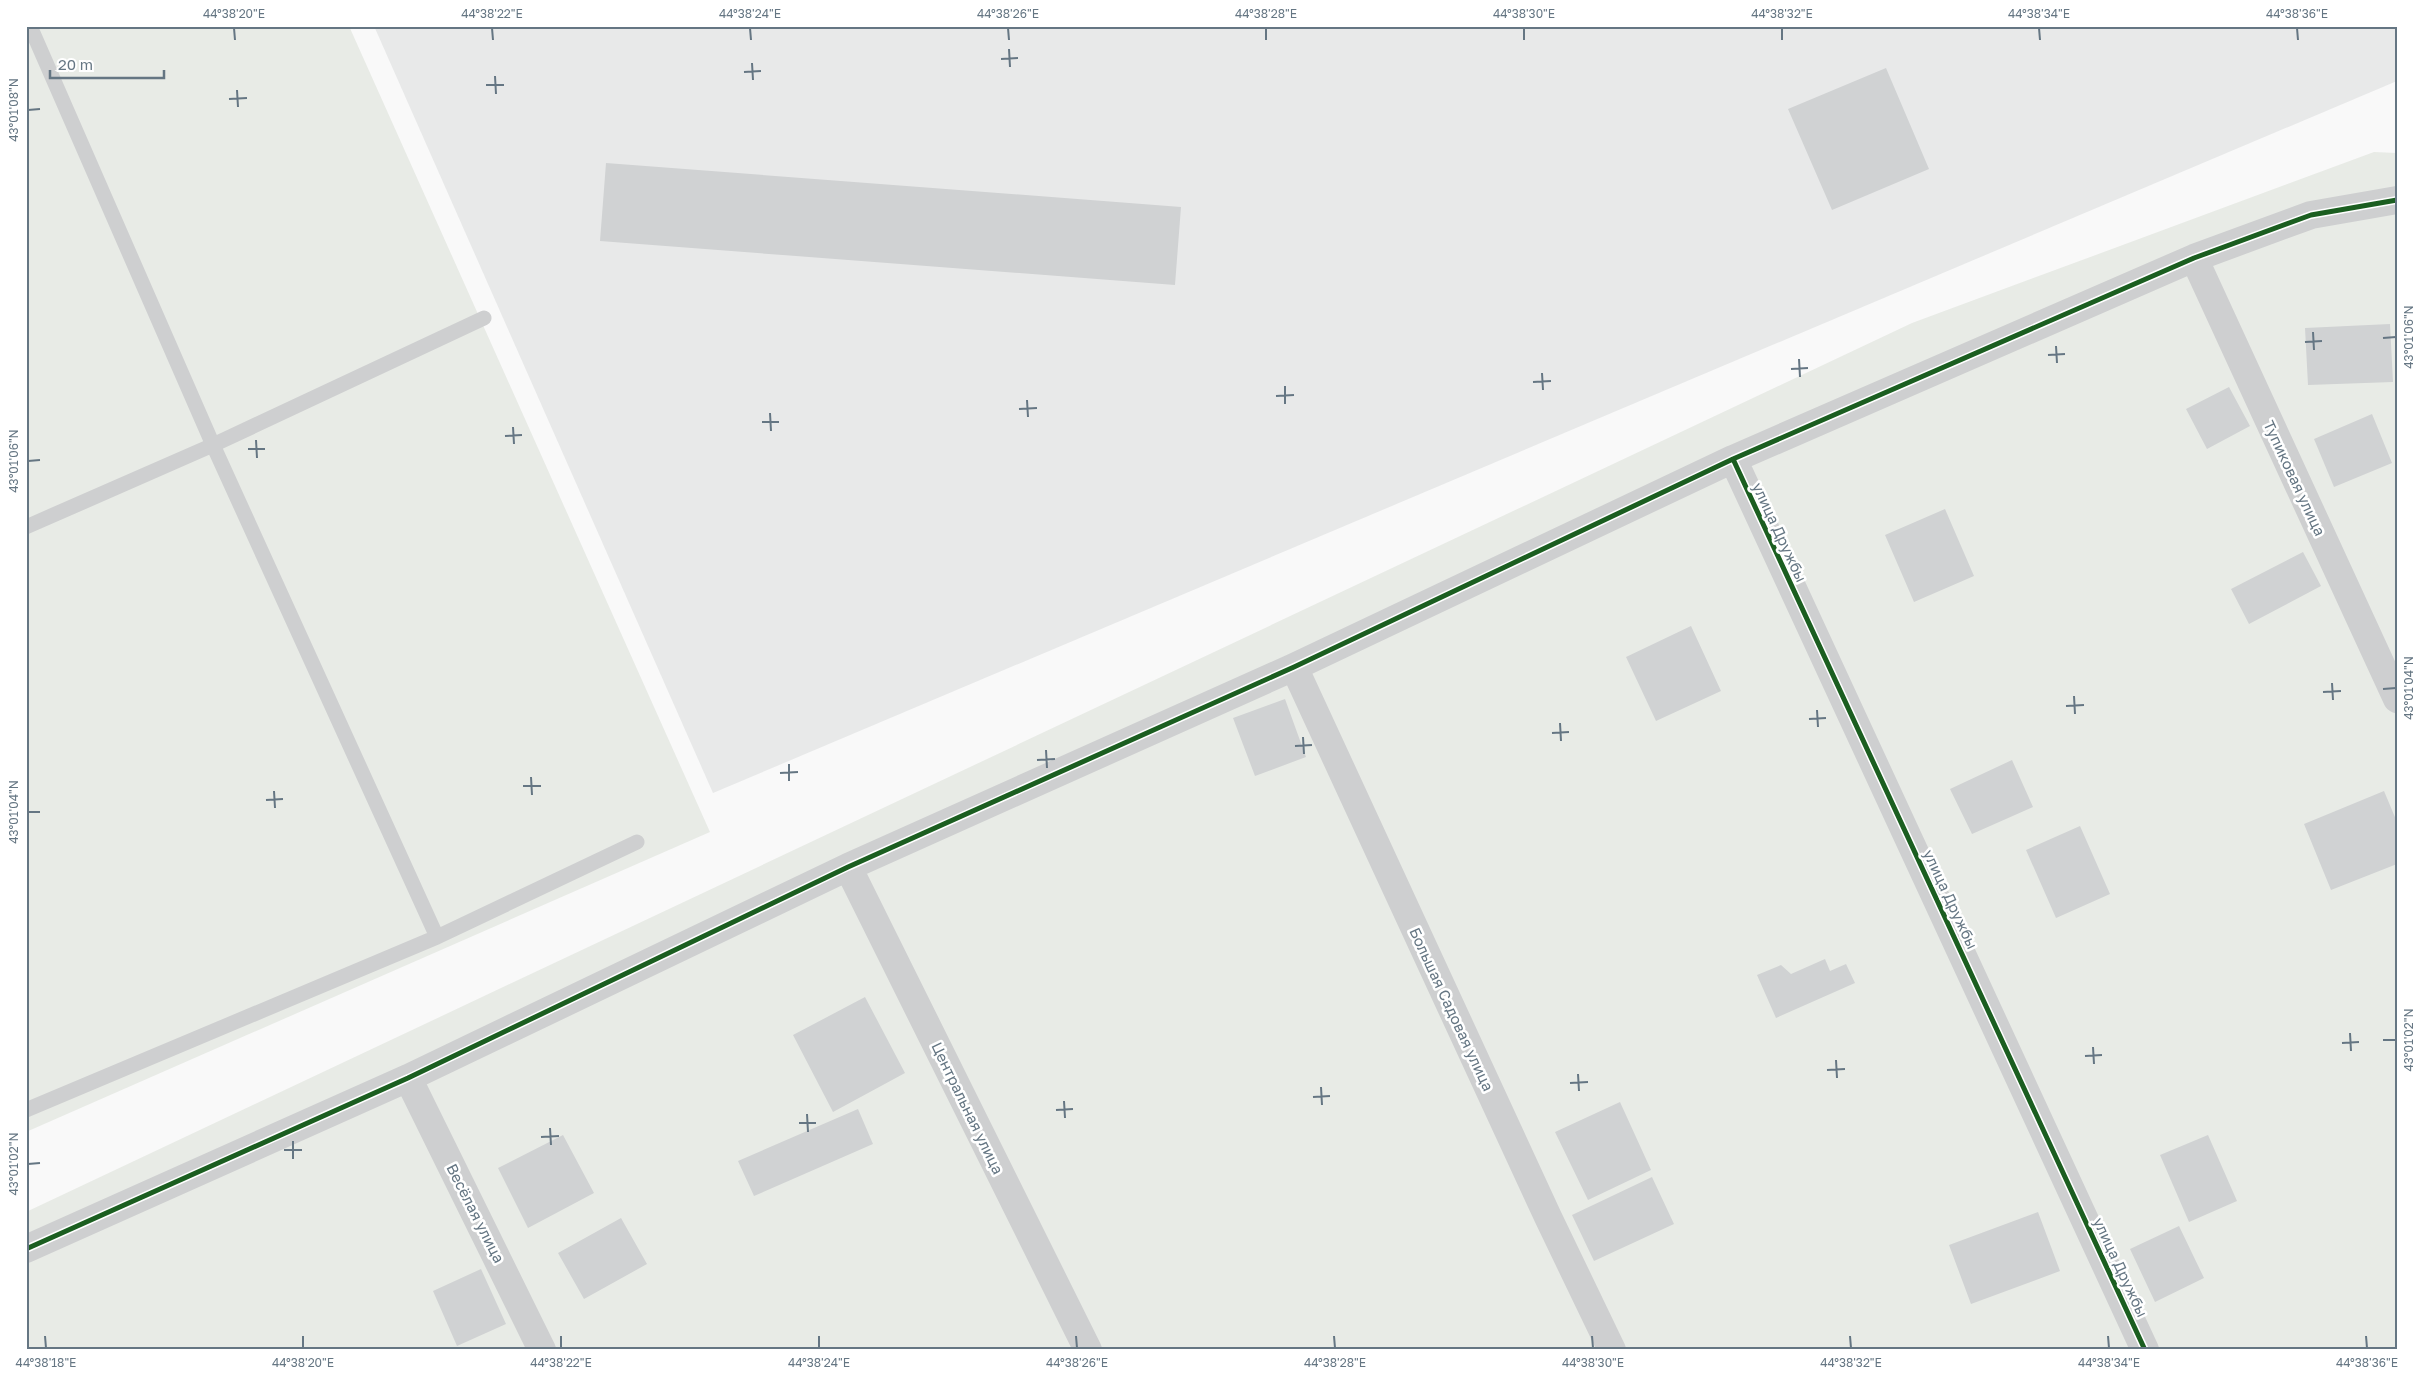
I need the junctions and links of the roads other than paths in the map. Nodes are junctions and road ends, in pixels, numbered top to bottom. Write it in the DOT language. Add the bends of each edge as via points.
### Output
graph roads {
  1 [pos="30,26"];
  2 [pos="2397,200"];
  3 [pos="2194,258"];
  4 [pos="484,318"];
  5 [pos="213,444"];
  6 [pos="1733,459"];
  7 [pos="26,527"];
  8 [pos="1294,667"];
  9 [pos="2397,699"];
  10 [pos="637,842"];
  11 [pos="848,867"];
  12 [pos="437,937"];
  13 [pos="408,1078"];
  14 [pos="26,1110"];
  15 [pos="26,1249"];
  16 [pos="542,1350"];
  17 [pos="1088,1350"];
  18 [pos="1612,1350"];
  19 [pos="2145,1350"];
  1 -- 5 [label="lane"];
  2 -- 3 [label="street" via="2311,215"];
  3 -- 6 [label="street"];
  3 -- 9 [label="street, Тупиковая улица"];
  4 -- 5 [label="lane"];
  5 -- 7 [label="lane"];
  5 -- 12 [label="lane"];
  6 -- 8 [label="street"];
  6 -- 19 [label="street, улица Дружбы"];
  8 -- 11 [label="street"];
  8 -- 18 [label="street, Большая Садовая улица"];
  10 -- 12 [label="lane"];
  11 -- 13 [label="street"];
  11 -- 17 [label="street, Центральная улица"];
  12 -- 14 [label="lane"];
  13 -- 15 [label="street"];
  13 -- 16 [label="street, Весёлая улица"];
}
